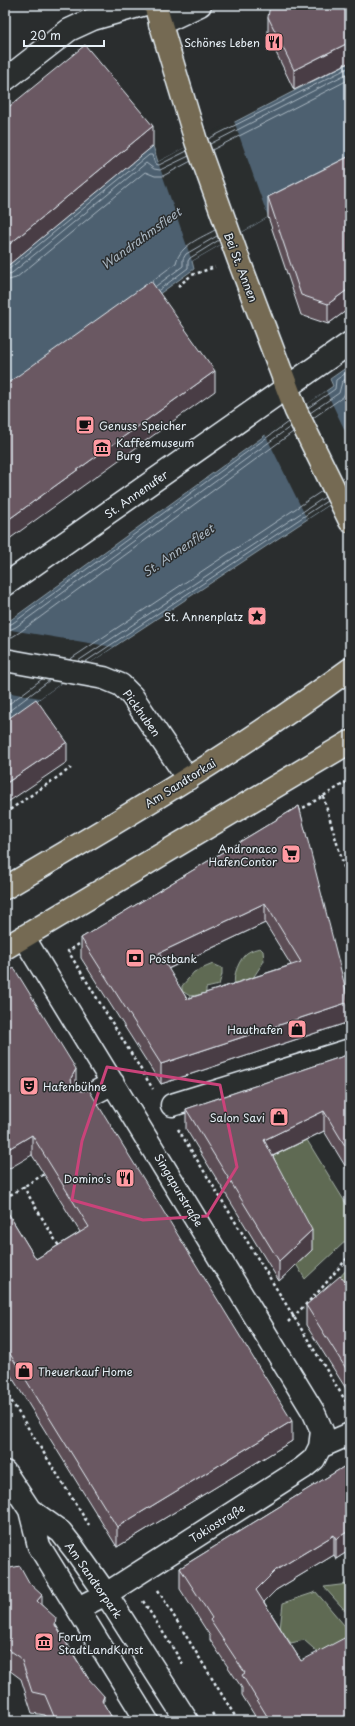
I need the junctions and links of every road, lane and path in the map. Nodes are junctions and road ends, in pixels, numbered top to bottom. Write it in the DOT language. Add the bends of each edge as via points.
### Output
graph roads {
  1 [pos="142,5"];
  2 [pos="200,5"];
  3 [pos="157,15"];
  4 [pos="5,80"];
  5 [pos="192,275"];
  6 [pos="178,286"];
  7 [pos="350,344"];
  8 [pos="287,389"];
  9 [pos="350,521"];
  10 [pos="5,585"];
  11 [pos="5,660"];
  12 [pos="350,669"];
  13 [pos="350,742"];
  14 [pos="71,768"];
  15 [pos="188,779"];
  16 [pos="350,780"];
  17 [pos="5,813"];
  18 [pos="350,887"];
  19 [pos="5,888"];
  20 [pos="24,938"];
  21 [pos="5,948"];
  22 [pos="348,1051"];
  23 [pos="113,1083"];
  24 [pos="83,1099"];
  25 [pos="172,1105"];
  26 [pos="50,1170"];
  27 [pos="23,1186"];
  28 [pos="5,1198"];
  29 [pos="63,1253"];
  30 [pos="350,1255"];
  31 [pos="298,1312"];
  32 [pos="5,1390"];
  33 [pos="350,1434"];
  34 [pos="320,1447"];
  35 [pos="5,1472"];
  36 [pos="30,1510"];
  37 [pos="91,1528"];
  38 [pos="125,1581"];
  39 [pos="106,1594"];
  40 [pos="78,1608"];
  41 [pos="147,1721"];
  42 [pos="187,1721"];
  43 [pos="238,1721"];
  1 -- 4 [label="street" via="93,19 69,30"];
  2 -- 3 [label="street"];
  3 -- 8 [label="main road, Bei St. Annen" via="196,141"];
  5 -- 6 [label="path"];
  7 -- 8 [label="street, St. Annenufer"];
  8 -- 9 [label="main road, Bei St. Annen"];
  8 -- 10 [label="street, St. Annenufer"];
  11 -- 15 [label="street, Pickhuben" via="114,681 127,690"];
  12 -- 15 [label="main road, Am Sandtorkai"];
  13 -- 20 [label="main road"];
  14 -- 17 [label="path"];
  15 -- 19 [label="main road, Am Sandtorkai"];
  16 -- 18 [label="path" via="323,796"];
  20 -- 21 [label="main road"];
  20 -- 23 [label="street, Singapurstraße"];
  22 -- 25 [label="street"];
  23 -- 24 [label="street"];
  23 -- 34 [label="street, Singapurstraße" via="314,1413 322,1431"];
  26 -- 27 [label="path"];
  27 -- 28 [label="path"];
  27 -- 29 [label="path"];
  30 -- 31 [label="path"];
  32 -- 37 [label="path"];
  33 -- 34 [label="street"];
  34 -- 38 [label="street, Tokiostraße" via="314,1459 303,1468"];
  35 -- 36 [label="street, Am Sandtorpark"];
  36 -- 39 [label="street, Am Sandtorpark" via="60,1532"];
  36 -- 40 [label="street, Am Sandtorpark" via="39,1546"];
  38 -- 39 [label="street, Tokiostraße"];
  38 -- 43 [label="path" via="155,1585"];
  39 -- 40 [label="street, Tokiostraße"];
  39 -- 42 [label="street, Am Sandtorpark"];
  40 -- 41 [label="street, Am Sandtorpark"];
}
